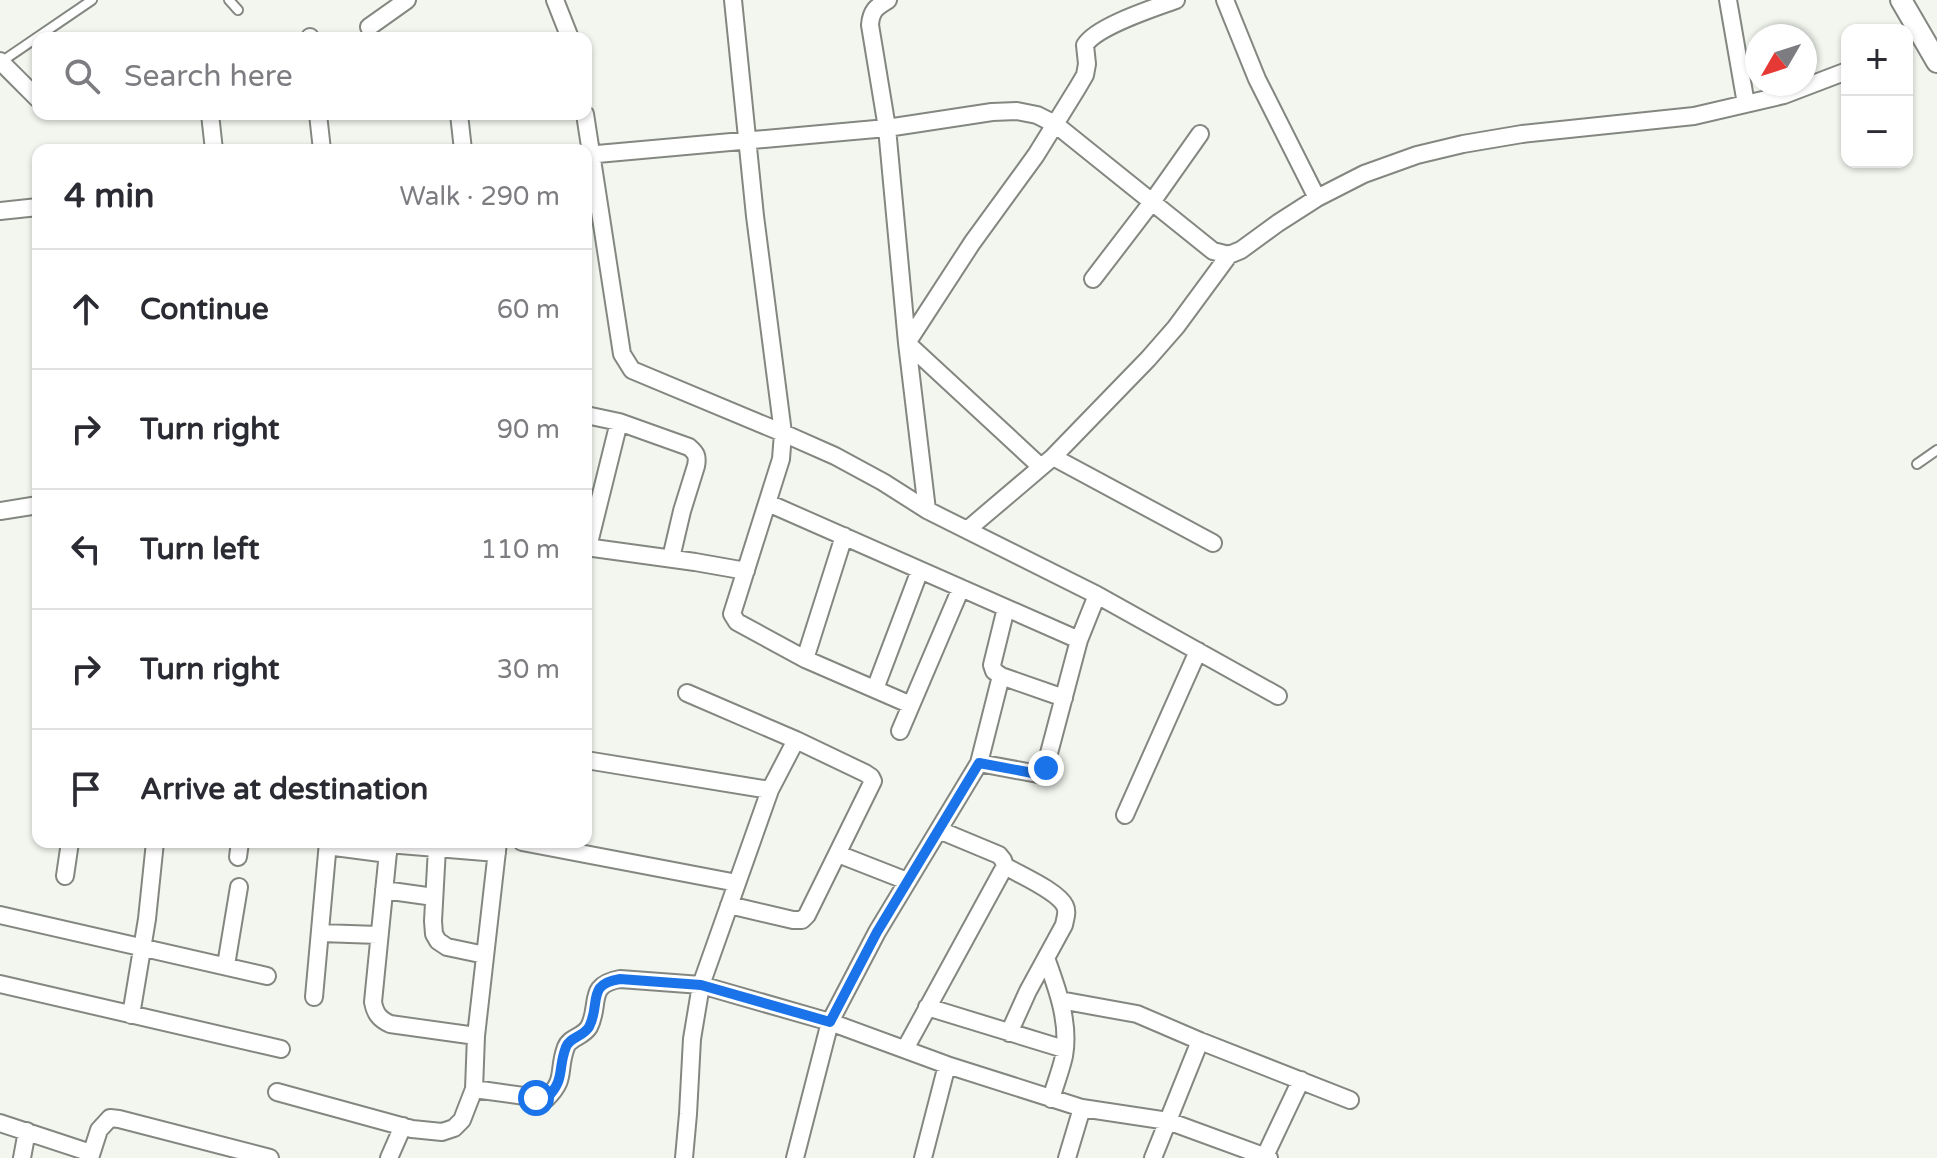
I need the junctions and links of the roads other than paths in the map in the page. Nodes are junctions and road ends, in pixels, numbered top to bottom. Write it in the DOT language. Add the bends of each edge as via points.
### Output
graph roads {
  1 [pos="92,0"];
  2 [pos="229,0"];
  3 [pos="407,0"];
  4 [pos="555,0"];
  5 [pos="733,0"];
  6 [pos="888,0"];
  7 [pos="1176,0"];
  8 [pos="1225,0"];
  9 [pos="1728,0"];
  10 [pos="1901,0"];
  11 [pos="238,10"];
  12 [pos="369,27"];
  13 [pos="44,32"];
  14 [pos="568,32"];
  15 [pos="32,40"];
  16 [pos="1915,41"];
  17 [pos="1,61"];
  18 [pos="1937,62"];
  19 [pos="1841,73"];
  20 [pos="32,93"];
  21 [pos="1746,104"];
  22 [pos="211,120"];
  23 [pos="319,120"];
  24 [pos="460,120"];
  25 [pos="585,120"];
  26 [pos="1055,124"];
  27 [pos="887,128"];
  28 [pos="1200,134"];
  29 [pos="746,139"];
  30 [pos="213,144"];
  31 [pos="321,144"];
  32 [pos="462,144"];
  33 [pos="587,144"];
  34 [pos="592,154"];
  35 [pos="592,178"];
  36 [pos="1317,198"];
  37 [pos="1152,202"];
  38 [pos="32,208"];
  39 [pos="0,211"];
  40 [pos="1229,255"];
  41 [pos="1093,279"];
  42 [pos="907,343"];
  43 [pos="592,416"];
  44 [pos="619,422"];
  45 [pos="783,433"];
  46 [pos="1937,450"];
  47 [pos="1047,462"];
  48 [pos="1917,464"];
  49 [pos="768,503"];
  50 [pos="32,506"];
  51 [pos="927,510"];
  52 [pos="0,511"];
  53 [pos="592,527"];
  54 [pos="967,530"];
  55 [pos="844,536"];
  56 [pos="1213,543"];
  57 [pos="592,548"];
  58 [pos="671,558"];
  59 [pos="920,570"];
  60 [pos="746,571"];
  61 [pos="961,588"];
  62 [pos="1097,595"];
  63 [pos="1006,608"];
  64 [pos="1079,640"];
  65 [pos="1198,651"];
  66 [pos="805,659"];
  67 [pos="1001,676"];
  68 [pos="875,689"];
  69 [pos="687,693"];
  70 [pos="1278,696"];
  71 [pos="1064,698"];
  72 [pos="911,705"];
  73 [pos="900,731"];
  74 [pos="796,740"];
  75 [pos="592,761"];
  76 [pos="979,763"];
  77 [pos="770,790"];
  78 [pos="1125,815"];
  79 [pos="939,830"];
  80 [pos="69,848"];
  81 [pos="154,848"];
  82 [pos="328,848"];
  83 [pos="388,848"];
  84 [pos="437,848"];
  85 [pos="498,848"];
  86 [pos="553,848"];
  87 [pos="838,854"];
  88 [pos="1005,866"];
  89 [pos="65,876"];
  90 [pos="907,881"];
  91 [pos="737,883"];
  92 [pos="239,887"];
  93 [pos="384,890"];
  94 [pos="434,897"];
  95 [pos="729,905"];
  96 [pos="0,915"];
  97 [pos="321,933"];
  98 [pos="378,935"];
  99 [pos="143,946"];
  100 [pos="485,955"];
  101 [pos="1046,958"];
  102 [pos="226,965"];
  103 [pos="267,976"];
  104 [pos="0,984"];
  105 [pos="701,985"];
  106 [pos="314,997"];
  107 [pos="1060,1000"];
  108 [pos="927,1007"];
  109 [pos="131,1015"];
  110 [pos="830,1022"];
  111 [pos="1009,1033"];
  112 [pos="476,1036"];
  113 [pos="1200,1041"];
  114 [pos="281,1049"];
  115 [pos="905,1049"];
  116 [pos="1064,1049"];
  117 [pos="947,1065"];
  118 [pos="1301,1080"];
  119 [pos="474,1089"];
  120 [pos="277,1092"];
  121 [pos="1051,1099"];
  122 [pos="1350,1100"];
  123 [pos="1082,1108"];
  124 [pos="1168,1121"];
  125 [pos="0,1123"];
  126 [pos="403,1126"];
  127 [pos="27,1131"];
  128 [pos="91,1156"];
  129 [pos="1267,1157"];
  130 [pos="22,1158"];
  131 [pos="270,1158"];
  132 [pos="389,1158"];
  133 [pos="684,1158"];
  134 [pos="795,1158"];
  135 [pos="923,1158"];
  136 [pos="1067,1158"];
  137 [pos="1153,1158"];
  1 -- 13 [label="lane"];
  2 -- 11 [label="lane"];
  3 -- 12 [label="street"];
  4 -- 14 [label="street"];
  5 -- 29 [label="street"];
  6 -- 27 [label="street" via="876,8 870,25"];
  7 -- 26 [label="street" via="1089,39 1085,75"];
  8 -- 36 [label="street" via="1257,79"];
  9 -- 21 [label="street"];
  10 -- 16 [label="street"];
  15 -- 17 [label="lane"];
  16 -- 18 [label="street"];
  17 -- 20 [label="street"];
  19 -- 21 [label="street"];
  21 -- 36 [label="street" via="1694,116 1463,144 1364,174"];
  22 -- 30 [label="street"];
  23 -- 31 [label="street"];
  24 -- 32 [label="street"];
  25 -- 33 [label="street"];
  26 -- 27 [label="street" via="1017,111"];
  26 -- 37 [label="street"];
  26 -- 42 [label="street"];
  27 -- 29 [label="street"];
  27 -- 42 [label="street"];
  28 -- 37 [label="street"];
  29 -- 34 [label="street"];
  29 -- 45 [label="street"];
  35 -- 45 [label="street" via="626,363 641,375"];
  36 -- 40 [label="street"];
  37 -- 40 [label="street" via="1213,251"];
  37 -- 41 [label="street"];
  38 -- 39 [label="street"];
  40 -- 47 [label="street" via="1148,359"];
  42 -- 47 [label="street"];
  42 -- 51 [label="street"];
  43 -- 44 [label="street"];
  44 -- 53 [label="street"];
  44 -- 58 [label="street" via="689,447 698,458"];
  45 -- 49 [label="street"];
  45 -- 51 [label="street"];
  46 -- 48 [label="lane"];
  47 -- 54 [label="street"];
  47 -- 56 [label="street"];
  49 -- 55 [label="street"];
  49 -- 60 [label="street"];
  50 -- 52 [label="street"];
  51 -- 54 [label="street"];
  54 -- 62 [label="street"];
  55 -- 59 [label="street"];
  55 -- 66 [label="street"];
  57 -- 58 [label="street"];
  58 -- 60 [label="street"];
  59 -- 61 [label="street"];
  59 -- 68 [label="street"];
  60 -- 66 [label="street" via="734,619"];
  61 -- 63 [label="street"];
  61 -- 72 [label="street"];
  62 -- 64 [label="street"];
  62 -- 65 [label="street"];
  63 -- 64 [label="street"];
  63 -- 67 [label="street" via="992,665"];
  64 -- 71 [label="street"];
  65 -- 70 [label="street"];
  65 -- 78 [label="street"];
  66 -- 68 [label="street"];
  67 -- 71 [label="street"];
  67 -- 76 [label="street"];
  68 -- 72 [label="street"];
  69 -- 74 [label="street"];
  71 -- 76 [label="street" via="1044,772"];
  72 -- 73 [label="street"];
  74 -- 77 [label="street"];
  74 -- 87 [label="street" via="873,781"];
  75 -- 77 [label="street"];
  76 -- 79 [label="street"];
  77 -- 91 [label="street"];
  79 -- 88 [label="street" via="999,855"];
  79 -- 90 [label="street"];
  80 -- 89 [label="street"];
  81 -- 99 [label="street"];
  82 -- 97 [label="street"];
  83 -- 93 [label="street"];
  84 -- 85 [label="street"];
  84 -- 94 [label="street"];
  85 -- 100 [label="street"];
  86 -- 91 [label="street"];
  87 -- 90 [label="street"];
  87 -- 95 [label="street" via="802,920"];
  88 -- 101 [label="street" via="1055,894 1065,906 1064,925"];
  88 -- 108 [label="street"];
  90 -- 110 [label="street"];
  91 -- 95 [label="street"];
  92 -- 102 [label="street"];
  93 -- 94 [label="street"];
  93 -- 98 [label="street"];
  94 -- 100 [label="street" via="438,941"];
  95 -- 105 [label="street"];
  96 -- 99 [label="street"];
  97 -- 98 [label="street"];
  97 -- 106 [label="street"];
  98 -- 112 [label="street" via="373,1002 381,1020"];
  99 -- 102 [label="street"];
  99 -- 109 [label="street"];
  100 -- 112 [label="street"];
  101 -- 107 [label="street"];
  101 -- 111 [label="street"];
  102 -- 103 [label="street"];
  104 -- 109 [label="street"];
  105 -- 110 [label="street"];
  105 -- 119 [label="street" via="607,981 597,992 589,1026 566,1046 558,1086 546,1099"];
  105 -- 133 [label="street"];
  107 -- 113 [label="street" via="1137,1014"];
  107 -- 116 [label="street"];
  108 -- 111 [label="street"];
  108 -- 115 [label="street"];
  109 -- 114 [label="street"];
  110 -- 115 [label="street"];
  110 -- 134 [label="street"];
  111 -- 116 [label="street"];
  112 -- 119 [label="street"];
  113 -- 118 [label="street"];
  113 -- 124 [label="street"];
  115 -- 117 [label="street"];
  116 -- 121 [label="street"];
  117 -- 121 [label="street"];
  117 -- 135 [label="street"];
  118 -- 122 [label="street"];
  118 -- 129 [label="street"];
  119 -- 126 [label="street" via="454,1128 442,1132"];
  120 -- 126 [label="street"];
  121 -- 123 [label="street"];
  123 -- 124 [label="street"];
  123 -- 136 [label="street"];
  124 -- 129 [label="street"];
  124 -- 137 [label="street"];
  125 -- 127 [label="street"];
  126 -- 132 [label="street"];
  127 -- 128 [label="street"];
  127 -- 130 [label="street"];
  128 -- 131 [label="street" via="99,1130 110,1118"];
}
